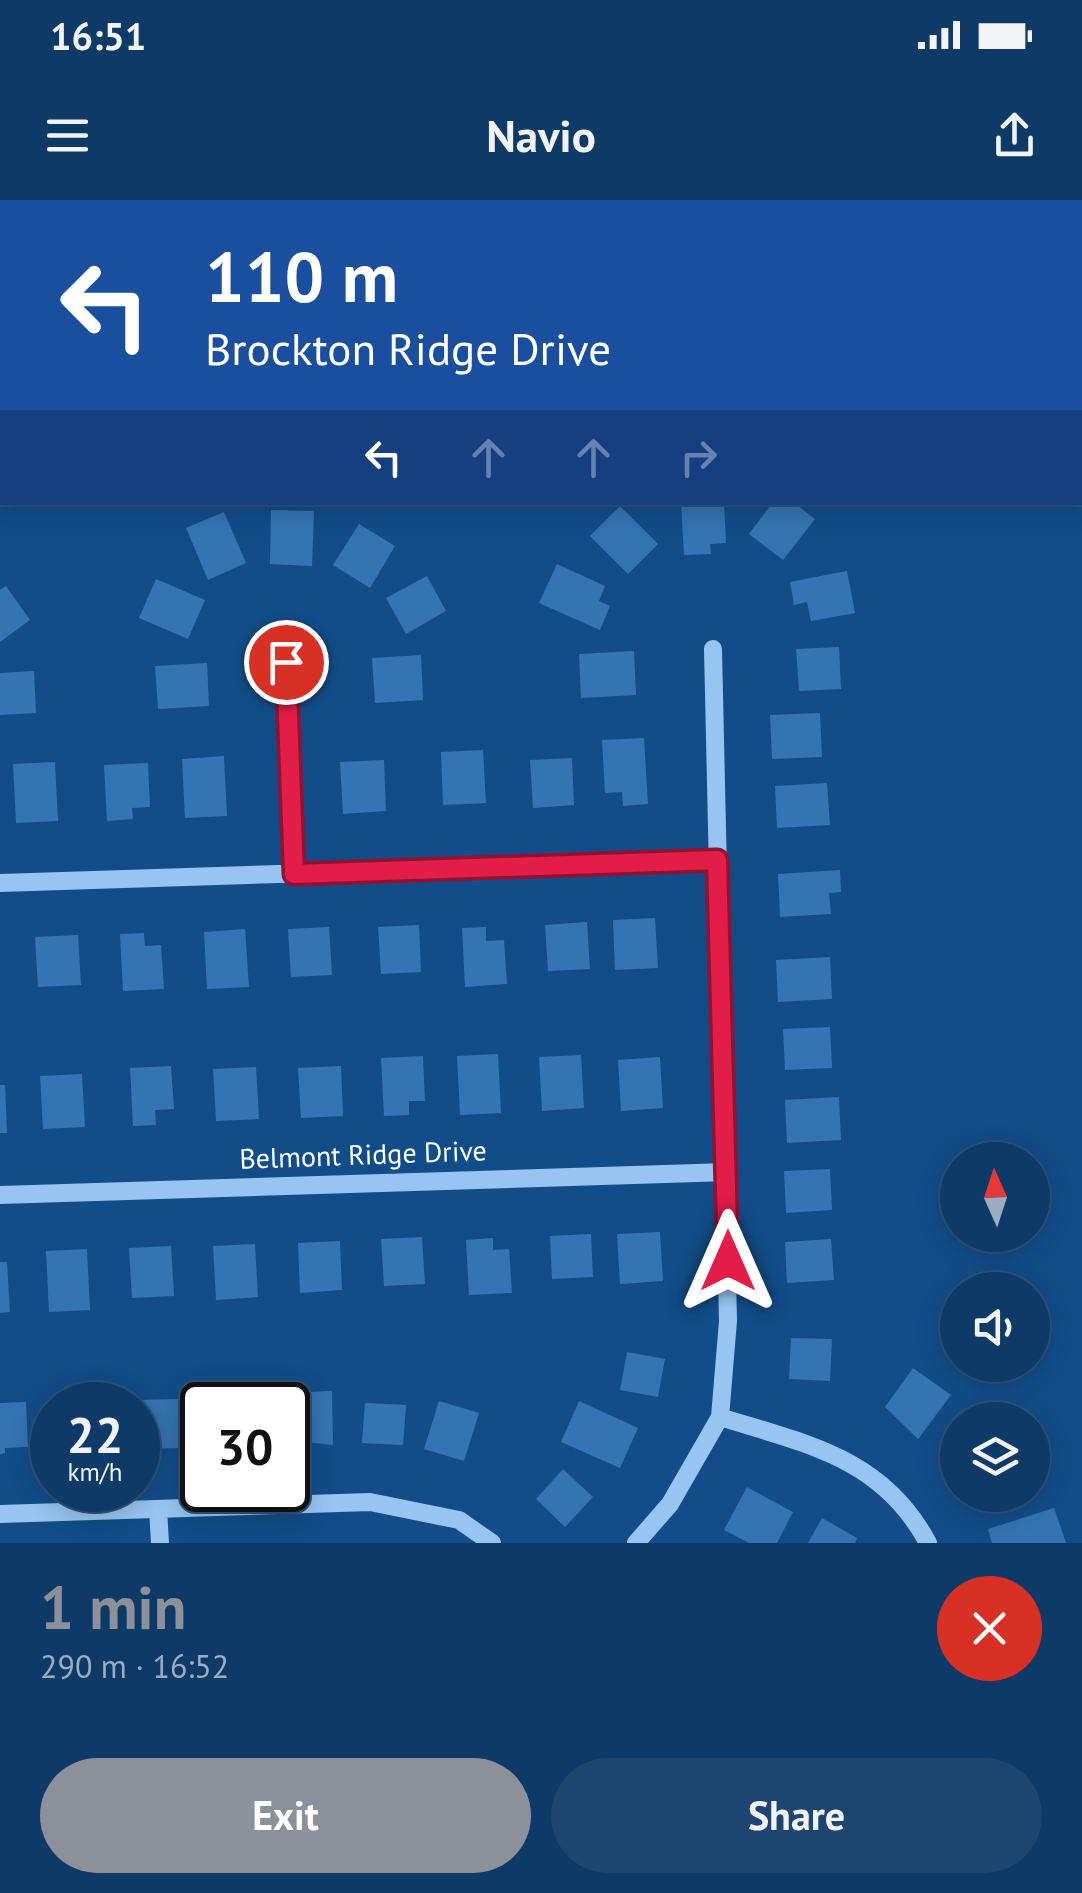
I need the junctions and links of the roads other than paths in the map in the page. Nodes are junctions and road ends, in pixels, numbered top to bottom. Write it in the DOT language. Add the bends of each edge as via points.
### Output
graph roads {
  1 [pos="713,649"];
  2 [pos="286,662"];
  3 [pos="717,860"];
  4 [pos="294,874"];
  5 [pos="0,883"];
  6 [pos="728,1172"];
  7 [pos="0,1195"];
  8 [pos="720,1417"];
  9 [pos="160,1509"];
  10 [pos="63,1512"];
  11 [pos="158,1512"];
  12 [pos="0,1514"];
  13 [pos="160,1543"];
  14 [pos="492,1543"];
  15 [pos="636,1543"];
  16 [pos="928,1543"];
  1 -- 3 [label="street"];
  2 -- 4 [label="street"];
  3 -- 4 [label="street"];
  3 -- 6 [label="street"];
  4 -- 5 [label="street"];
  6 -- 7 [label="street, Belmont Ridge Drive"];
  6 -- 8 [label="street"];
  8 -- 15 [label="street" via="670,1504"];
  8 -- 16 [label="street" via="825,1449 864,1470 895,1492"];
  9 -- 14 [label="street" via="370,1502 458,1520"];
  10 -- 12 [label="street"];
  11 -- 13 [label="street"];
}
